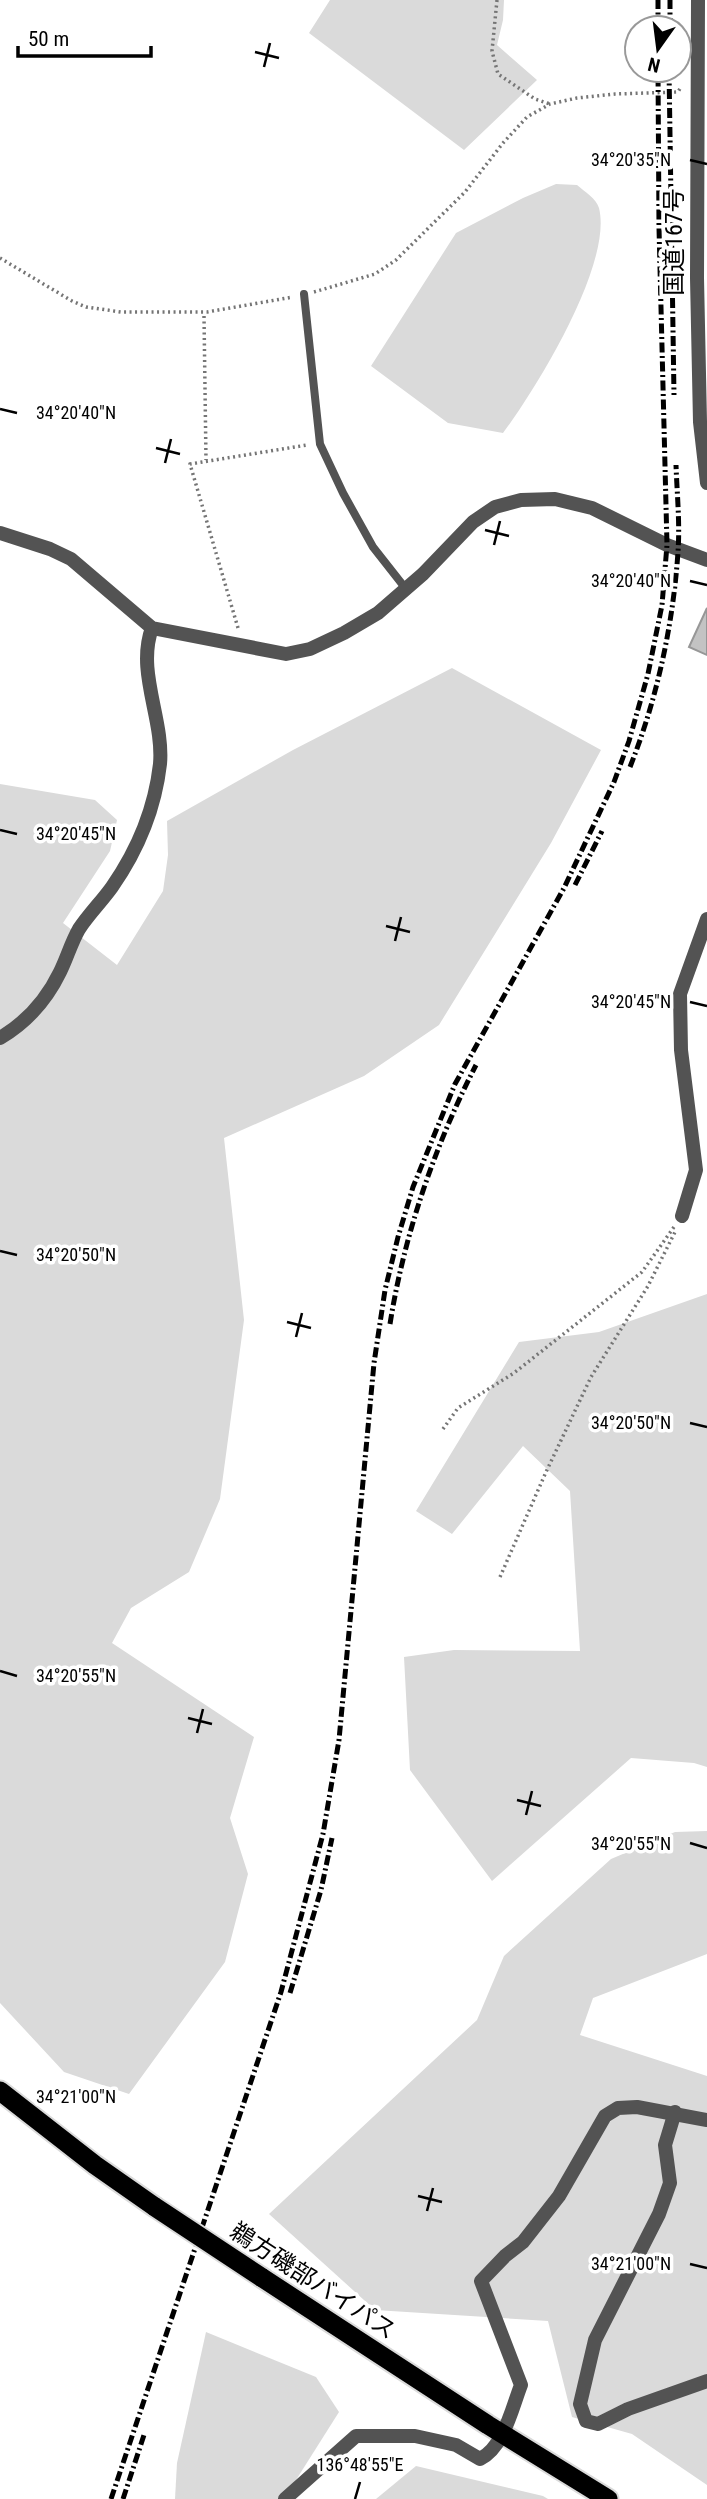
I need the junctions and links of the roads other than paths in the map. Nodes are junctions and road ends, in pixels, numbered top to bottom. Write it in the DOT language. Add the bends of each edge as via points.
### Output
graph roads {
  1 [pos="698,0"];
  2 [pos="702,279"];
  3 [pos="304,294"];
  4 [pos="707,483"];
  5 [pos="0,533"];
  6 [pos="707,560"];
  7 [pos="406,589"];
  8 [pos="152,628"];
  9 [pos="707,919"];
  10 [pos="0,1038"];
  11 [pos="682,1216"];
  12 [pos="0,2091"];
  13 [pos="675,2112"];
  14 [pos="707,2119"];
  15 [pos="707,2381"];
  16 [pos="502,2434"];
  17 [pos="285,2499"];
  18 [pos="608,2499"];
  1 -- 2 [label="street, 国道167号"];
  2 -- 4 [label="street, 国道167号" via="700,422"];
  3 -- 7 [label="lane" via="320,444 373,547"];
  5 -- 8 [label="street" via="71,559"];
  6 -- 7 [label="street" via="592,508 555,499 521,500 495,508 473,522"];
  7 -- 8 [label="street" via="378,613 304,651 286,653"];
  8 -- 10 [label="street" via="146,653 160,764 141,838 113,886 80,927 40,1005"];
  9 -- 11 [label="street" via="680,994 681,1050 696,1171"];
  12 -- 16 [label="highway, 鵜方磯部バイパス, bridge" via="155,2207"];
  13 -- 14 [label="street"];
  13 -- 15 [label="street" via="665,2145 670,2183 595,2340 580,2403 586,2421 598,2424"];
  13 -- 16 [label="street" via="618,2108 605,2116 559,2196 523,2242 481,2281 522,2385"];
  16 -- 17 [label="street" via="480,2459 456,2445 415,2436 356,2436"];
  16 -- 18 [label="highway, 鵜方磯部バイパス"];
}
